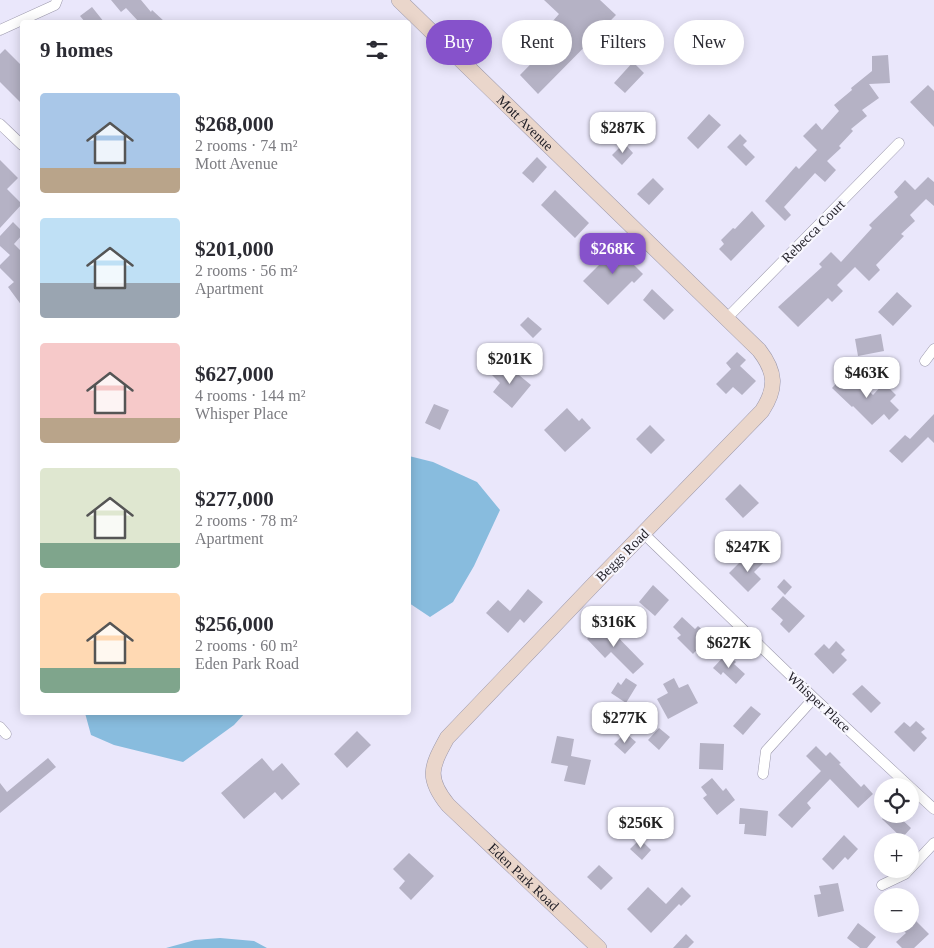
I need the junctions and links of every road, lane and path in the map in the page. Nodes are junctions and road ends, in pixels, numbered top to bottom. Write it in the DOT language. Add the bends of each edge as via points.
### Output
graph roads {
  1 [pos="57,0"];
  2 [pos="399,0"];
  3 [pos="22,20"];
  4 [pos="20,21"];
  5 [pos="0,30"];
  6 [pos="0,124"];
  7 [pos="20,143"];
  8 [pos="899,143"];
  9 [pos="727,318"];
  10 [pos="934,349"];
  11 [pos="925,361"];
  12 [pos="773,376"];
  13 [pos="643,534"];
  14 [pos="814,698"];
  15 [pos="762,774"];
  16 [pos="900,778"];
  17 [pos="919,795"];
  18 [pos="448,805"];
  19 [pos="934,809"];
  20 [pos="934,842"];
  21 [pos="882,885"];
  22 [pos="599,948"];
  1 -- 3 [label="street" via="55,5"];
  2 -- 9 [label="street, Mott Avenue"];
  4 -- 5 [label="street"];
  6 -- 7 [label="street"];
  8 -- 9 [label="street, Rebecca Court"];
  9 -- 12 [label="street, Mott Avenue" via="759,350"];
  10 -- 11 [label="street"];
  12 -- 13 [label="street, Beggs Road" via="770,399 762,411"];
  13 -- 14 [label="street, Whisper Place"];
  13 -- 18 [label="street, Beggs Road" via="447,738 435,760 433,776 439,794"];
  14 -- 15 [label="street" via="766,751"];
  14 -- 16 [label="street, Whisper Place"];
  17 -- 19 [label="street, Whisper Place"];
  18 -- 22 [label="street, Eden Park Road"];
  20 -- 21 [label="street" via="905,874"];
}
